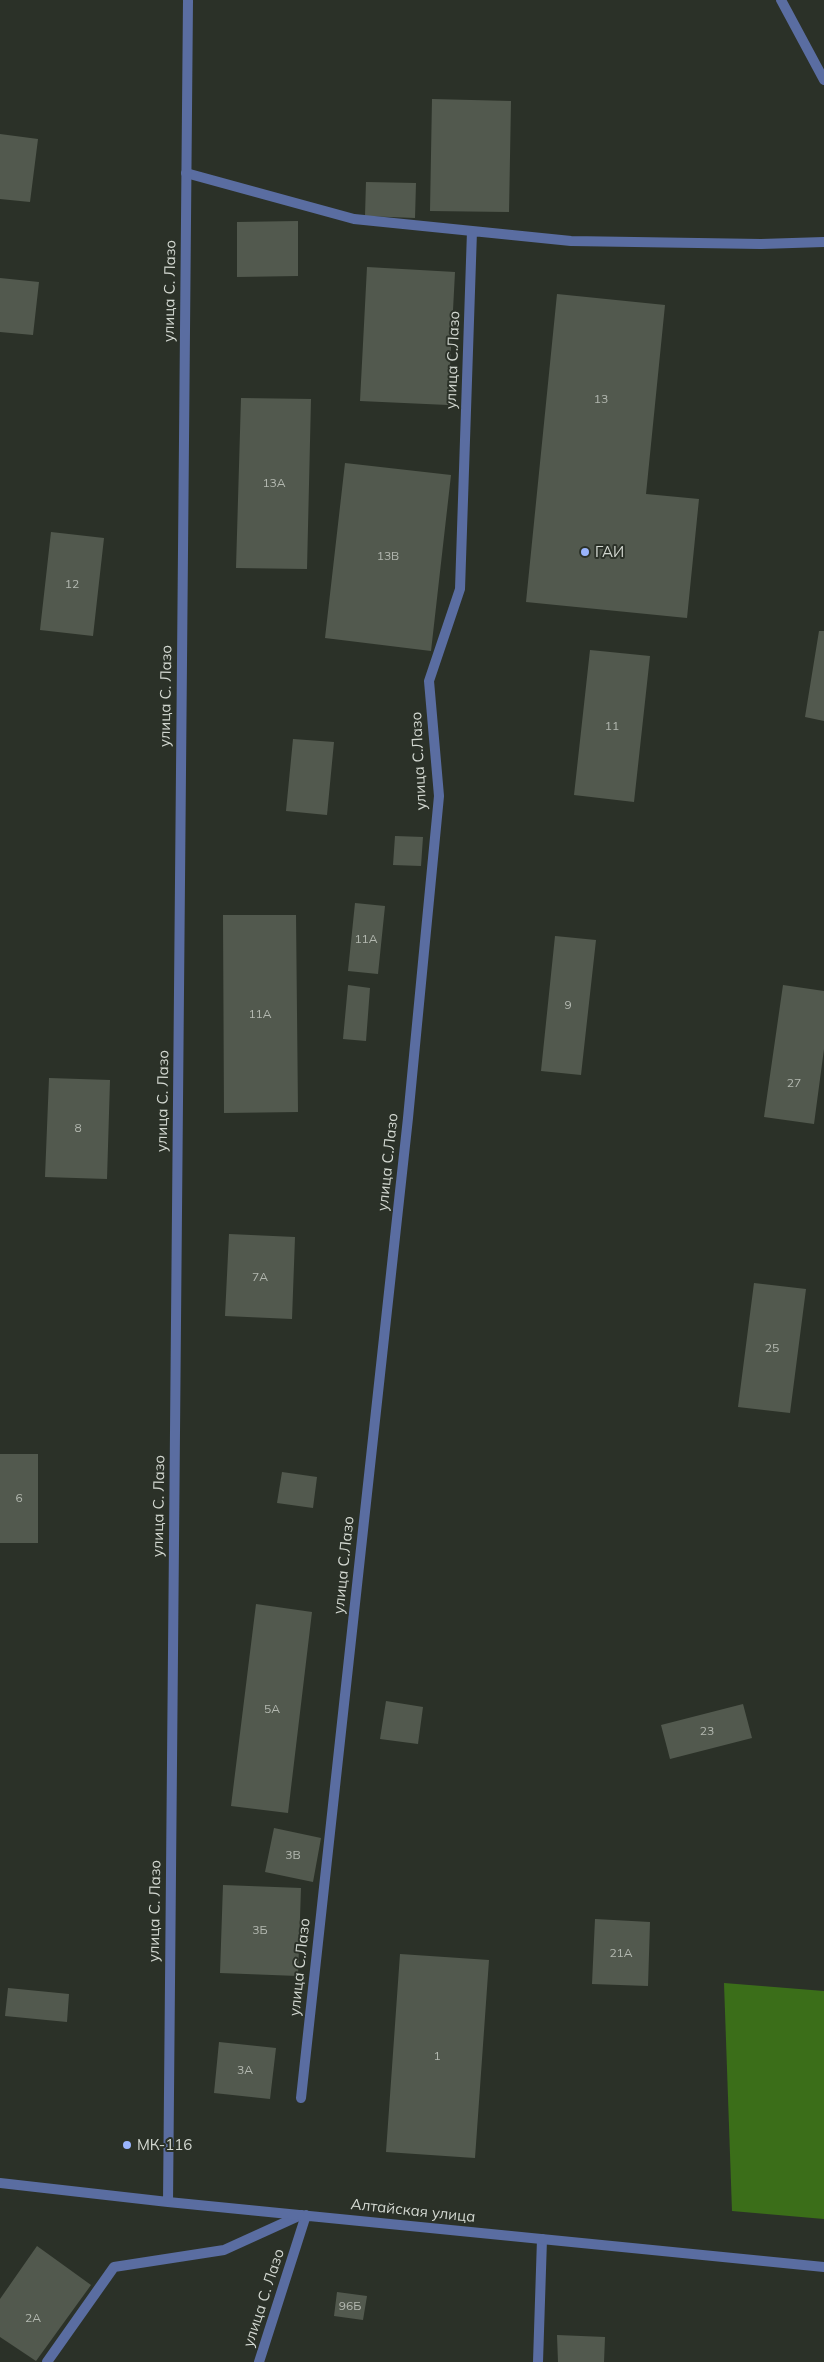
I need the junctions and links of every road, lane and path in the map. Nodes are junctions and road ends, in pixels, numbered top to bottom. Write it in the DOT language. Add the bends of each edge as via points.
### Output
graph roads {
  1 [pos="187,0"];
  2 [pos="781,0"];
  3 [pos="824,80"];
  4 [pos="186,173"];
  5 [pos="472,231"];
  6 [pos="824,242"];
  7 [pos="301,2098"];
  8 [pos="0,2182"];
  9 [pos="168,2202"];
  10 [pos="303,2215"];
  11 [pos="542,2239"];
  12 [pos="824,2267"];
  13 [pos="47,2362"];
  14 [pos="259,2362"];
  15 [pos="538,2362"];
  1 -- 4 [label="street, улица С. Лазо"];
  2 -- 3 [label="street"];
  4 -- 5 [label="street" via="354,219"];
  4 -- 9 [label="street, улица С. Лазо"];
  5 -- 6 [label="street" via="571,241"];
  5 -- 7 [label="street, улица С.Лазо" via="460,589 429,681 437,815 408,1118"];
  8 -- 9 [label="street, Алтайская улица"];
  9 -- 10 [label="street, Алтайская улица"];
  10 -- 11 [label="street, Алтайская улица"];
  10 -- 13 [label="street" via="224,2250 114,2267"];
  10 -- 14 [label="street, улица С. Лазо"];
  11 -- 12 [label="street, Алтайская улица"];
  11 -- 15 [label="street"];
}
